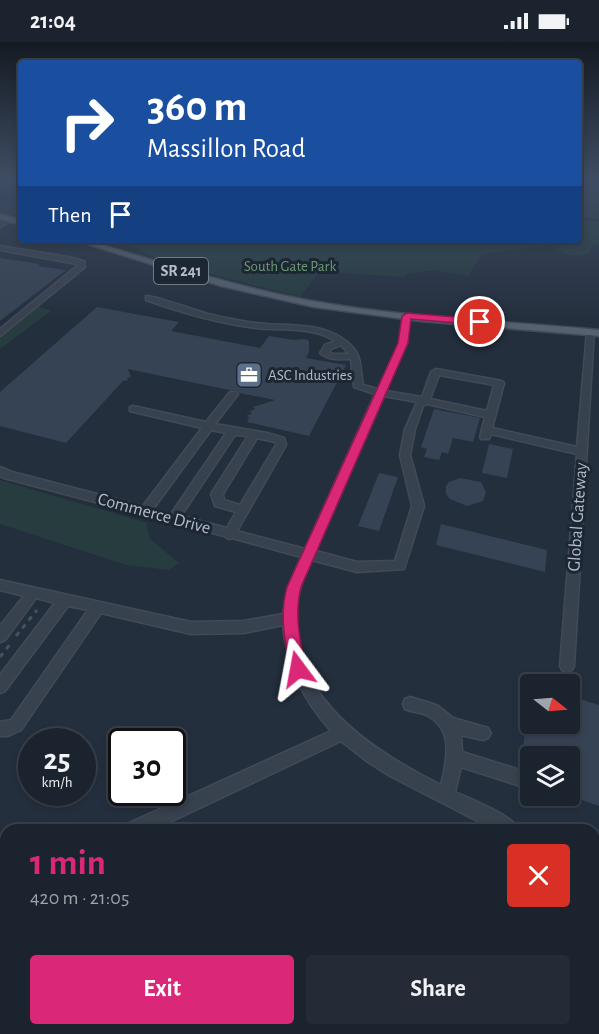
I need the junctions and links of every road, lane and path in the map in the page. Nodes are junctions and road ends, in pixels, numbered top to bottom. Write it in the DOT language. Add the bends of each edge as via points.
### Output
graph roads {
  1 [pos="88,243"];
  2 [pos="0,248"];
  3 [pos="149,298"];
  4 [pos="407,316"];
  5 [pos="595,332"];
  6 [pos="0,333"];
  7 [pos="342,342"];
  8 [pos="354,356"];
  9 [pos="381,392"];
  10 [pos="233,394"];
  11 [pos="424,401"];
  12 [pos="134,409"];
  13 [pos="491,415"];
  14 [pos="208,426"];
  15 [pos="232,432"];
  16 [pos="254,435"];
  17 [pos="583,452"];
  18 [pos="0,471"];
  19 [pos="243,510"];
  20 [pos="145,512"];
  21 [pos="173,520"];
  22 [pos="229,535"];
  23 [pos="308,555"];
  24 [pos="0,585"];
  25 [pos="34,592"];
  26 [pos="65,599"];
  27 [pos="98,607"];
  28 [pos="37,610"];
  29 [pos="290,618"];
  30 [pos="0,636"];
  31 [pos="0,657"];
  32 [pos="567,666"];
  33 [pos="0,686"];
  34 [pos="410,704"];
  35 [pos="447,723"];
  36 [pos="0,729"];
  37 [pos="342,733"];
  38 [pos="483,733"];
  39 [pos="456,758"];
  40 [pos="520,778"];
  41 [pos="446,796"];
  42 [pos="157,824"];
  43 [pos="500,824"];
  1 -- 4 [label="main road, SR 241" via="250,291"];
  2 -- 6 [label="street" via="68,259 81,263 81,267"];
  3 -- 7 [label="street" via="186,312 235,322 307,328"];
  4 -- 5 [label="main road, SR 241"];
  4 -- 9 [label="street" via="403,343"];
  5 -- 17 [label="street, Global Gateway"];
  7 -- 8 [label="street"];
  7 -- 8 [label="street" via="328,347 324,353 331,357"];
  8 -- 9 [label="street" via="359,387"];
  9 -- 11 [label="street"];
  9 -- 23 [label="street"];
  10 -- 14 [label="street"];
  11 -- 13 [label="street"];
  11 -- 13 [label="street" via="436,372 499,383"];
  11 -- 23 [label="street, Commerce Drive" via="410,429 405,455 418,506 400,566 357,567"];
  12 -- 14 [label="street"];
  13 -- 17 [label="street" via="486,434"];
  14 -- 15 [label="street"];
  14 -- 20 [label="street"];
  15 -- 16 [label="street"];
  15 -- 21 [label="street"];
  16 -- 19 [label="street" via="216,500"];
  16 -- 19 [label="street" via="275,438 281,445"];
  17 -- 32 [label="street, Global Gateway"];
  18 -- 20 [label="street, Commerce Drive"];
  19 -- 22 [label="street"];
  20 -- 21 [label="street, Commerce Drive"];
  21 -- 22 [label="street, Commerce Drive"];
  22 -- 23 [label="street, Commerce Drive"];
  23 -- 29 [label="street" via="294,587"];
  24 -- 25 [label="street"];
  25 -- 26 [label="street"];
  25 -- 30 [label="street"];
  26 -- 27 [label="street"];
  26 -- 33 [label="street"];
  27 -- 29 [label="street" via="191,628 244,627"];
  27 -- 36 [label="street" via="16,725"];
  28 -- 31 [label="path"];
  29 -- 37 [label="street" via="298,669 312,696"];
  34 -- 35 [label="street" via="434,711"];
  35 -- 38 [label="street"];
  35 -- 39 [label="street" via="455,741"];
  37 -- 41 [label="street" via="371,757"];
  37 -- 42 [label="street"];
  39 -- 40 [label="street"];
  39 -- 41 [label="street"];
  41 -- 43 [label="street"];
}
